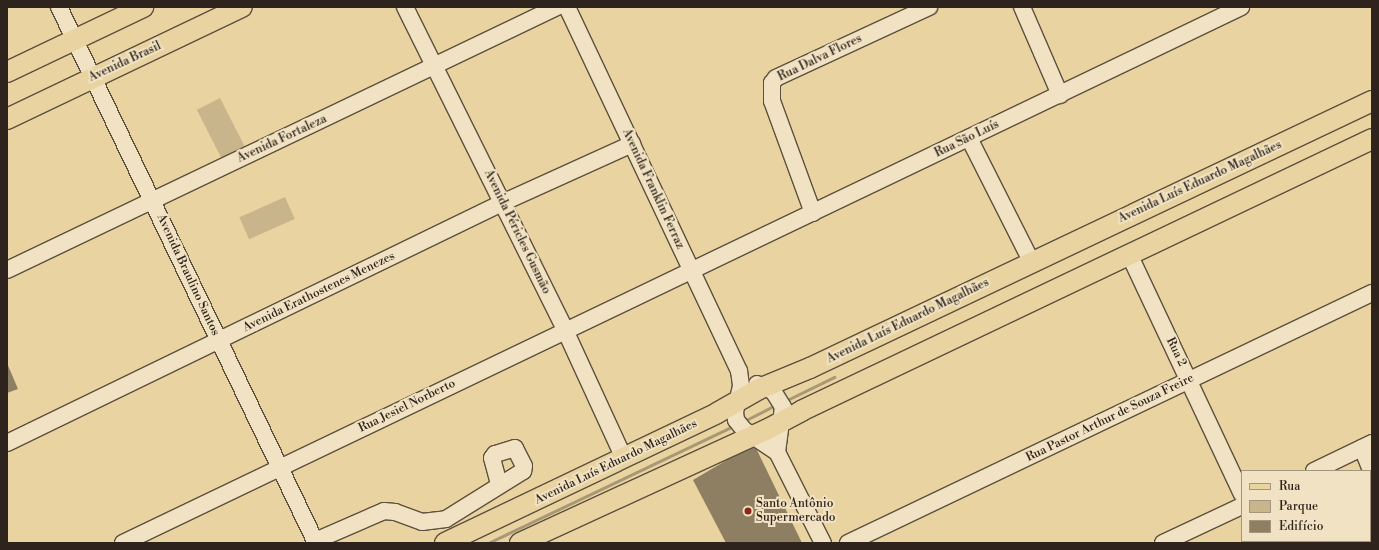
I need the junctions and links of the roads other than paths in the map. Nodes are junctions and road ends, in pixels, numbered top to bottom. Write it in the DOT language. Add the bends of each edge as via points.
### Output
graph roads {
  1 [pos="59,7"];
  2 [pos="143,7"];
  3 [pos="242,7"];
  4 [pos="405,7"];
  5 [pos="557,7"];
  6 [pos="567,7"];
  7 [pos="929,7"];
  8 [pos="1022,7"];
  9 [pos="1241,7"];
  10 [pos="74,39"];
  11 [pos="435,67"];
  12 [pos="7,72"];
  13 [pos="93,77"];
  14 [pos="1060,95"];
  15 [pos="1372,101"];
  16 [pos="7,119"];
  17 [pos="969,138"];
  18 [pos="1372,139"];
  19 [pos="632,144"];
  20 [pos="154,201"];
  21 [pos="502,203"];
  22 [pos="813,213"];
  23 [pos="1129,254"];
  24 [pos="1031,261"];
  25 [pos="7,270"];
  26 [pos="692,270"];
  27 [pos="1372,293"];
  28 [pos="565,330"];
  29 [pos="219,340"];
  30 [pos="739,371"];
  31 [pos="1190,380"];
  32 [pos="769,389"];
  33 [pos="736,407"];
  34 [pos="783,417"];
  35 [pos="749,433"];
  36 [pos="7,443"];
  37 [pos="1367,446"];
  38 [pos="777,452"];
  39 [pos="624,458"];
  40 [pos="279,468"];
  41 [pos="1316,470"];
  42 [pos="1372,473"];
  43 [pos="499,485"];
  44 [pos="1241,492"];
  45 [pos="1241,506"];
  46 [pos="315,542"];
  47 [pos="123,543"];
  48 [pos="445,543"];
  49 [pos="520,543"];
  50 [pos="823,543"];
  51 [pos="848,543"];
  52 [pos="1163,543"];
  1 -- 10 [label="street, Avenida Braulino Santos"];
  2 -- 10 [label="main road"];
  3 -- 13 [label="main road, Avenida Brasil"];
  4 -- 11 [label="street, Avenida Péricles Gusmão"];
  5 -- 11 [label="street, Avenida Fortaleza"];
  6 -- 19 [label="street, Avenida Franklin Ferraz"];
  7 -- 22 [label="street, Rua Dalva Flores" via="776,78 772,83 772,101"];
  8 -- 14 [label="street"];
  9 -- 14 [label="street, Rua São Luís"];
  10 -- 12 [label="main road"];
  10 -- 13 [label="street, Avenida Braulino Santos"];
  11 -- 20 [label="street, Avenida Fortaleza"];
  11 -- 21 [label="street, Avenida Péricles Gusmão"];
  13 -- 16 [label="main road, Avenida Brasil"];
  13 -- 20 [label="street, Avenida Braulino Santos"];
  14 -- 17 [label="street, Rua São Luís"];
  15 -- 24 [label="main road, Avenida Luís Eduardo Magalhães"];
  17 -- 22 [label="street, Rua São Luís"];
  17 -- 24 [label="street"];
  18 -- 23 [label="main road"];
  19 -- 21 [label="street, Avenida Erathostenes Menezes"];
  19 -- 26 [label="street, Avenida Franklin Ferraz"];
  20 -- 25 [label="street, Avenida Fortaleza" via="85,231"];
  20 -- 29 [label="street, Avenida Braulino Santos"];
  21 -- 28 [label="street, Avenida Péricles Gusmão"];
  21 -- 29 [label="street, Avenida Erathostenes Menezes"];
  22 -- 26 [label="street, Rua São Luís"];
  23 -- 31 [label="street, Rua 2"];
  23 -- 34 [label="main road"];
  24 -- 32 [label="main road, Avenida Luís Eduardo Magalhães"];
  26 -- 28 [label="street, Rua Jesiel Norberto"];
  26 -- 30 [label="street, Avenida Franklin Ferraz"];
  27 -- 31 [label="street, Rua Pastor Arthur de Souza Freire"];
  28 -- 39 [label="street, Avenida Péricles Gusmão"];
  28 -- 40 [label="street, Rua Jesiel Norberto"];
  29 -- 36 [label="street, Avenida Erathostenes Menezes"];
  29 -- 40 [label="street, Avenida Braulino Santos"];
  30 -- 32 [label="street" via="751,381"];
  30 -- 33 [label="street" via="740,386"];
  31 -- 44 [label="street, Rua 2"];
  31 -- 51 [label="street, Rua Pastor Arthur de Souza Freire"];
  32 -- 33 [label="main road, Avenida Luís Eduardo Magalhães"];
  32 -- 34 [label="street" via="781,401"];
  33 -- 35 [label="street" via="736,420"];
  33 -- 39 [label="main road, Avenida Luís Eduardo Magalhães"];
  34 -- 35 [label="main road"];
  34 -- 38 [label="street"];
  35 -- 38 [label="street"];
  35 -- 49 [label="main road"];
  37 -- 41 [label="street"];
  37 -- 42 [label="street"];
  38 -- 50 [label="street"];
  39 -- 48 [label="main road, Avenida Luís Eduardo Magalhães"];
  40 -- 46 [label="street, Avenida Braulino Santos"];
  40 -- 47 [label="street, Rua Jesiel Norberto"];
  43 -- 46 [label="street" via="446,519 422,522 395,512 384,511"];
  45 -- 52 [label="street"];
}
